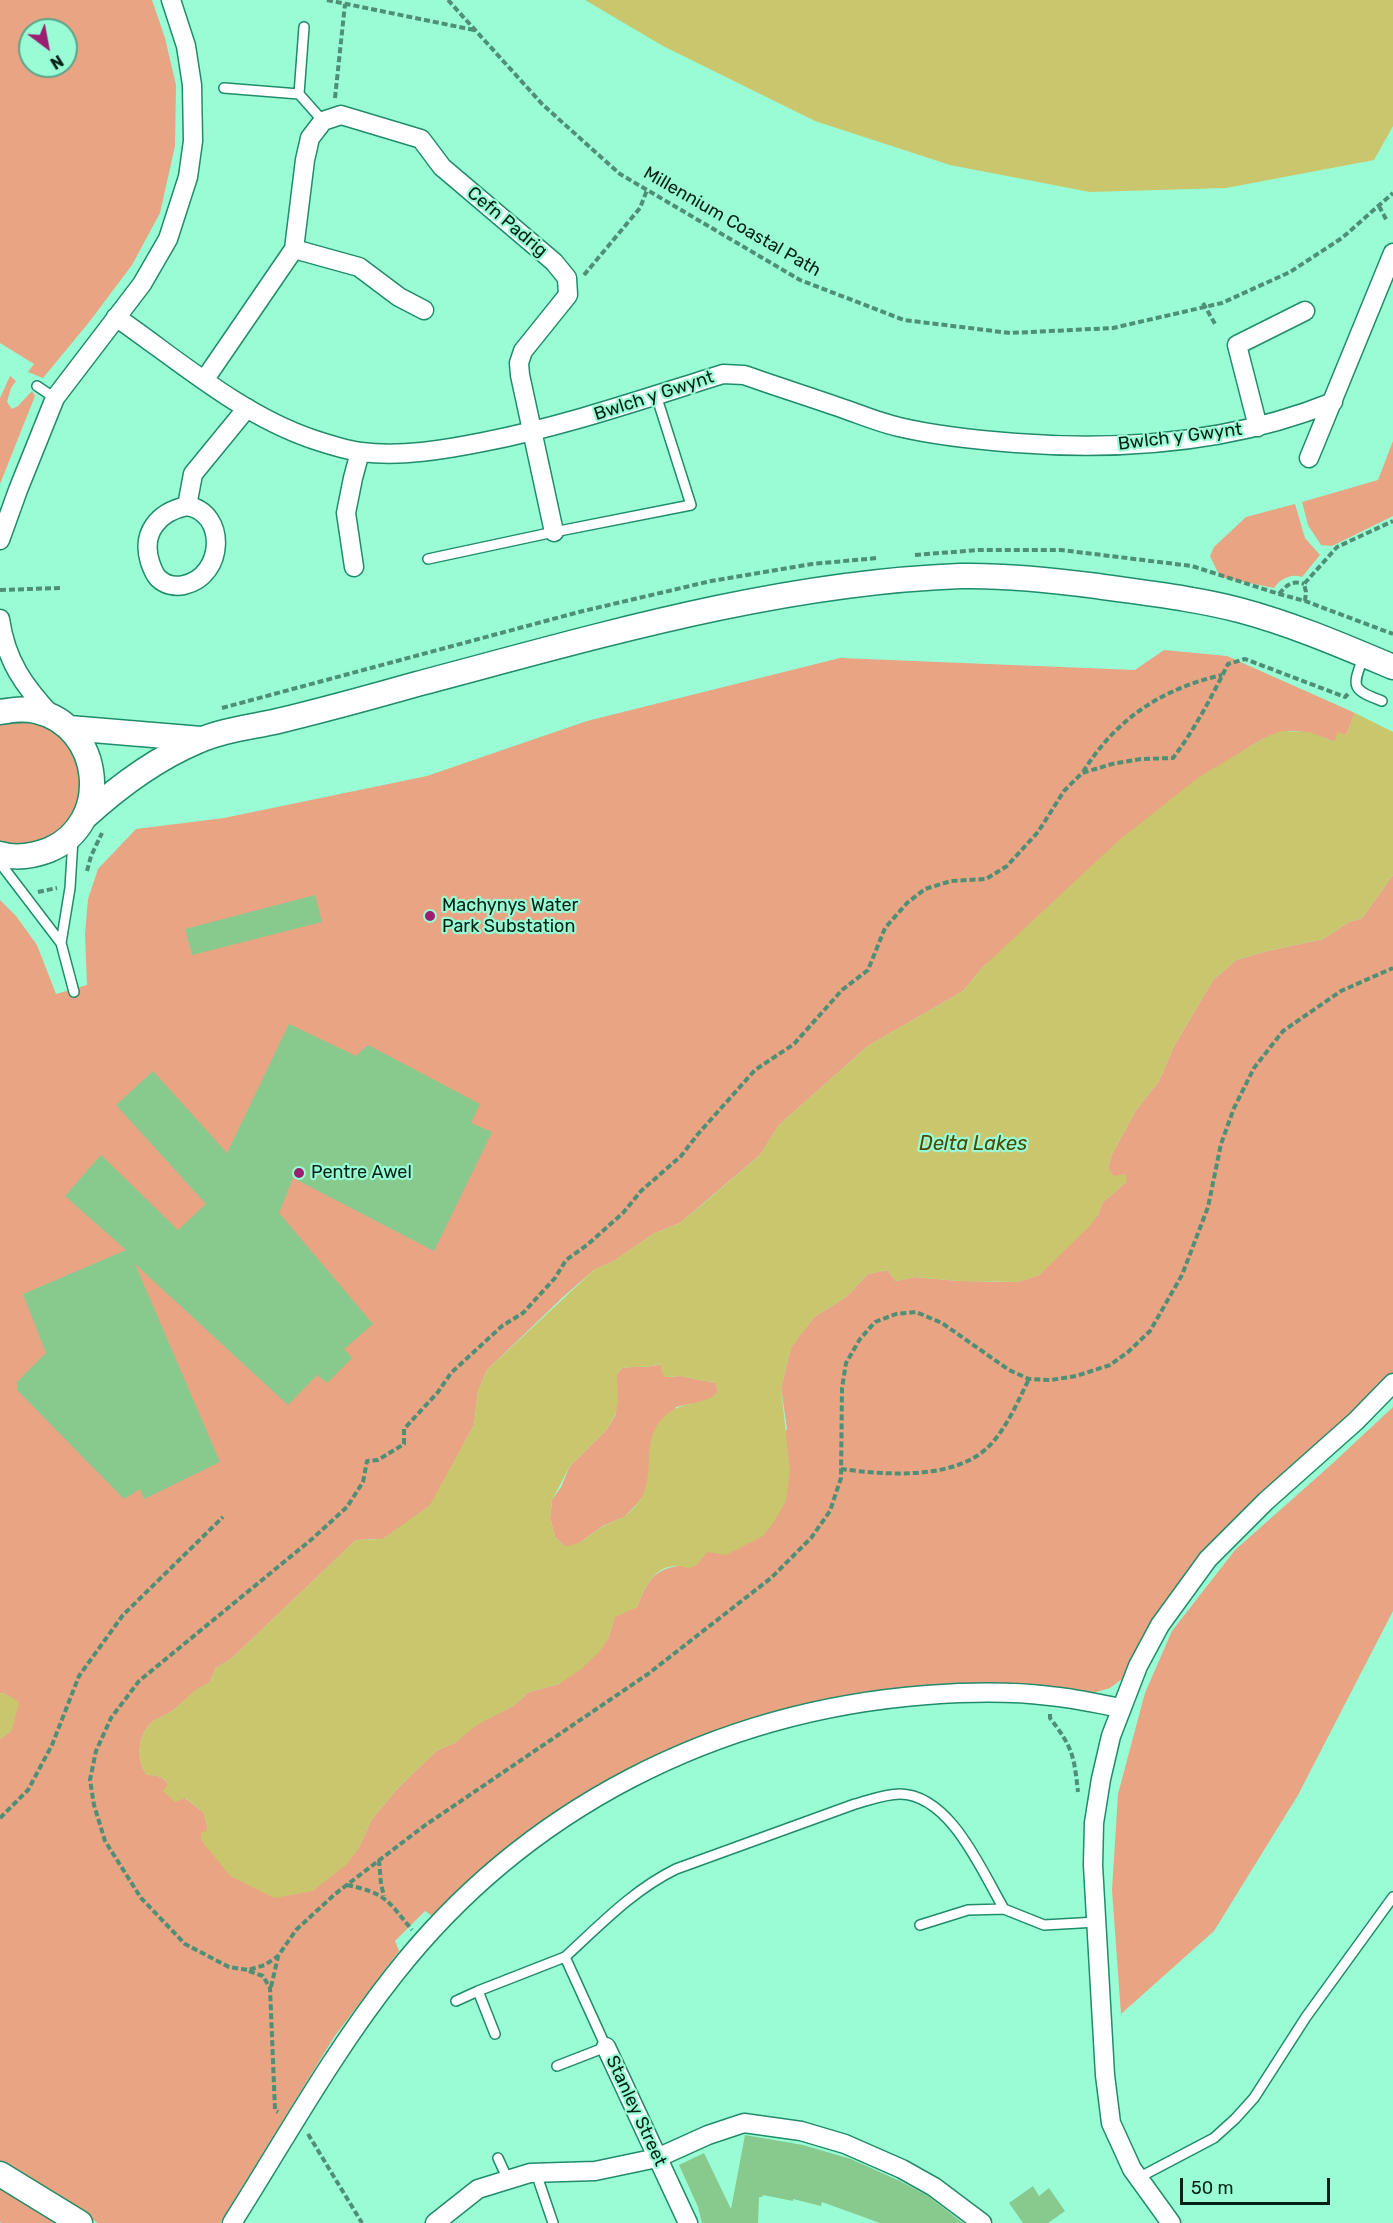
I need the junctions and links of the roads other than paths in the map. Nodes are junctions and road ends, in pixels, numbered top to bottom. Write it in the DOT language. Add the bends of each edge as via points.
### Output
graph roads {
  1 [pos="171,0"];
  2 [pos="304,27"];
  3 [pos="224,88"];
  4 [pos="299,94"];
  5 [pos="328,119"];
  6 [pos="294,249"];
  7 [pos="1393,253"];
  8 [pos="424,310"];
  9 [pos="1305,311"];
  10 [pos="116,317"];
  11 [pos="205,379"];
  12 [pos="37,386"];
  13 [pos="656,395"];
  14 [pos="55,398"];
  15 [pos="1333,402"];
  16 [pos="246,408"];
  17 [pos="1258,427"];
  18 [pos="533,432"];
  19 [pos="360,452"];
  20 [pos="1309,459"];
  21 [pos="187,506"];
  22 [pos="554,531"];
  23 [pos="0,540"];
  24 [pos="428,559"];
  25 [pos="354,567"];
  26 [pos="0,619"];
  27 [pos="1380,662"];
  28 [pos="1382,701"];
  29 [pos="0,712"];
  30 [pos="61,723"];
  31 [pos="201,739"];
  32 [pos="79,825"];
  33 [pos="0,854"];
  34 [pos="0,862"];
  35 [pos="61,943"];
  36 [pos="74,992"];
  37 [pos="1393,1383"];
  38 [pos="1122,1708"];
  39 [pos="1393,1897"];
  40 [pos="1004,1909"];
  41 [pos="1097,1922"];
  42 [pos="920,1925"];
  43 [pos="565,1957"];
  44 [pos="478,1991"];
  45 [pos="456,2001"];
  46 [pos="495,2034"];
  47 [pos="606,2047"];
  48 [pos="557,2066"];
  49 [pos="498,2158"];
  50 [pos="657,2158"];
  51 [pos="536,2173"];
  52 [pos="0,2174"];
  53 [pos="1138,2178"];
  54 [pos="508,2180"];
  55 [pos="80,2223"];
  56 [pos="232,2223"];
  57 [pos="435,2223"];
  58 [pos="553,2223"];
  59 [pos="688,2223"];
  60 [pos="982,2223"];
  61 [pos="1171,2223"];
  1 -- 10 [label="street" via="186,46 192,85 193,141 188,177 168,239 142,284"];
  2 -- 4 [label="lane"];
  3 -- 4 [label="lane"];
  4 -- 5 [label="lane"];
  5 -- 6 [label="street" via="310,138"];
  5 -- 18 [label="street, Cefn Padrig" via="341,115 421,139 442,167 554,262 567,278 568,295 523,351 519,363"];
  6 -- 8 [label="street" via="360,267 399,297"];
  6 -- 11 [label="street"];
  7 -- 15 [label="street"];
  9 -- 17 [label="street" via="1237,345"];
  10 -- 11 [label="street, Bwlch y Gwynt"];
  10 -- 14 [label="street"];
  11 -- 16 [label="street, Bwlch y Gwynt"];
  12 -- 14 [label="lane"];
  13 -- 17 [label="street, Bwlch y Gwynt" via="723,374 744,375 898,427 975,440 1052,445 1129,446"];
  13 -- 18 [label="street, Bwlch y Gwynt"];
  13 -- 22 [label="lane" via="691,505"];
  14 -- 23 [label="street"];
  15 -- 17 [label="street, Bwlch y Gwynt"];
  15 -- 20 [label="street"];
  16 -- 19 [label="street, Bwlch y Gwynt" via="312,439"];
  16 -- 21 [label="street" via="193,474"];
  18 -- 19 [label="street, Bwlch y Gwynt" via="412,453"];
  18 -- 22 [label="street, Cefn Padrig"];
  19 -- 25 [label="street" via="346,513"];
  21 -- 21 [label="street" via="196,507 210,521 217,545 204,575 176,587 158,578 153,570 147,554 148,542 152,527 164,515"];
  22 -- 24 [label="lane"];
  26 -- 30 [label="street" via="11,662 30,692"];
  27 -- 28 [label="lane" via="1356,678 1356,686 1361,693"];
  27 -- 31 [label="main road" via="1293,627 1238,610 1164,595 1059,581 964,576 884,581 784,594 660,622"];
  29 -- 30 [label="main road" via="37,711"];
  30 -- 31 [label="main road"];
  30 -- 32 [label="main road" via="81,741 93,778 92,798"];
  31 -- 32 [label="main road" via="144,768"];
  32 -- 33 [label="main road" via="57,846 39,854"];
  32 -- 35 [label="lane"];
  34 -- 35 [label="lane"];
  35 -- 36 [label="lane"];
  37 -- 38 [label="street" via="1208,1559 1160,1625 1138,1665"];
  38 -- 41 [label="street" via="1111,1736 1094,1823"];
  38 -- 56 [label="street" via="1049,1695 999,1693 841,1705 784,1719 664,1761 607,1790 562,1817 496,1869 451,1909 393,1975 335,2058"];
  39 -- 53 [label="lane" via="1306,2017 1254,2098 1235,2119 1214,2138"];
  40 -- 41 [label="lane" via="1044,1926"];
  40 -- 42 [label="lane" via="968,1910"];
  40 -- 43 [label="lane" via="950,1821 922,1798 901,1794 855,1804 653,1880"];
  41 -- 53 [label="street" via="1111,2123"];
  43 -- 44 [label="lane"];
  43 -- 47 [label="lane"];
  44 -- 45 [label="lane"];
  44 -- 46 [label="lane"];
  47 -- 48 [label="lane, Stanley Street"];
  47 -- 50 [label="street, Stanley Street"];
  49 -- 54 [label="lane"];
  50 -- 51 [label="street" via="595,2171"];
  50 -- 59 [label="street, Stanley Street"];
  50 -- 60 [label="street" via="744,2123 801,2131 845,2144 902,2169"];
  51 -- 54 [label="street"];
  51 -- 58 [label="lane"];
  52 -- 55 [label="main road"];
  53 -- 61 [label="street"];
  54 -- 57 [label="street" via="478,2189"];
}
